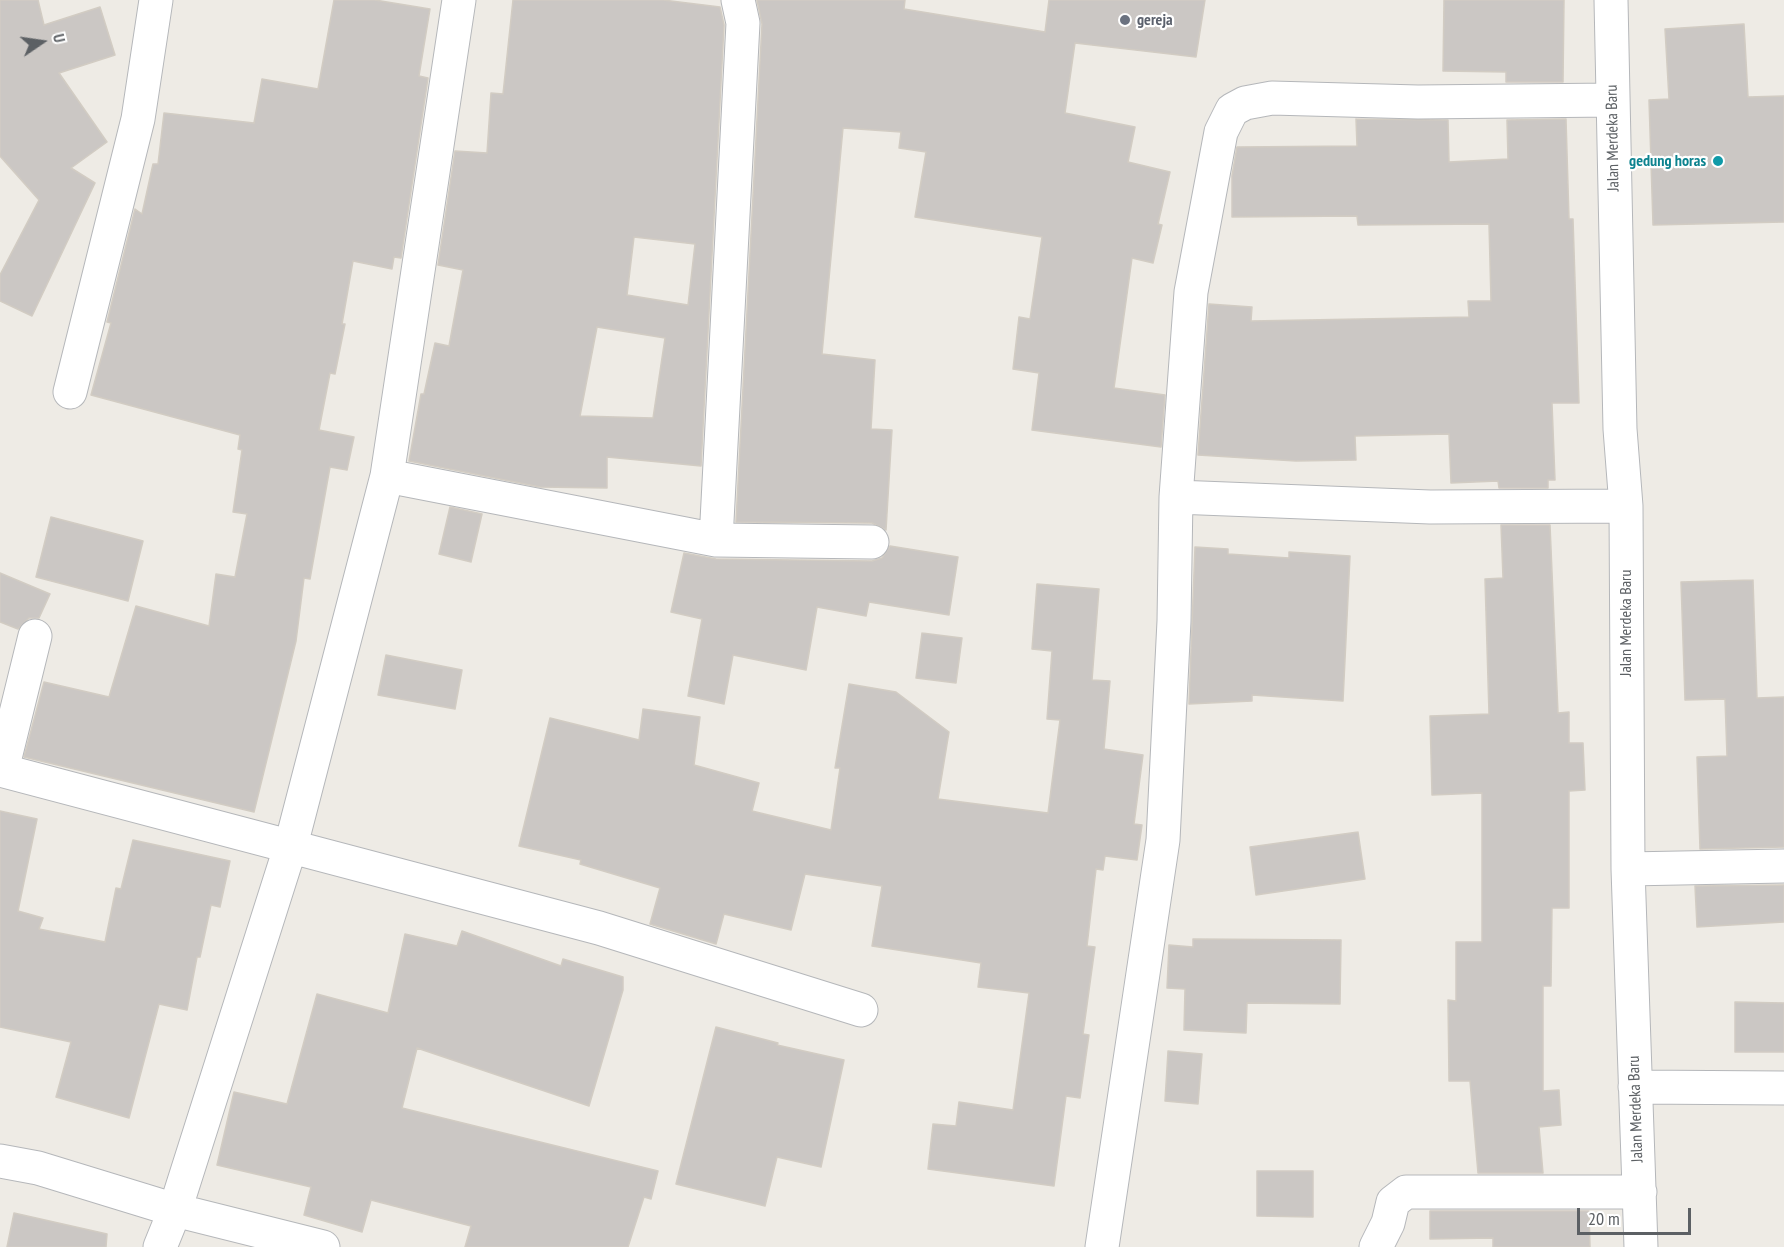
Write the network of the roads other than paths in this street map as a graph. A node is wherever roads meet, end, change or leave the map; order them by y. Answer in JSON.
{"nodes":[{"id":1,"x":156,"y":0,"type":"edge"},
{"id":2,"x":459,"y":0,"type":"edge"},
{"id":3,"x":738,"y":0,"type":"edge"},
{"id":4,"x":1611,"y":0,"type":"edge"},
{"id":5,"x":1612,"y":100,"type":"junction"},
{"id":6,"x":70,"y":392,"type":"dead end"},
{"id":7,"x":387,"y":476,"type":"junction"},
{"id":8,"x":1176,"y":497,"type":"junction"},
{"id":9,"x":1626,"y":506,"type":"junction"},
{"id":10,"x":716,"y":540,"type":"junction"},
{"id":11,"x":872,"y":542,"type":"dead end"},
{"id":12,"x":35,"y":636,"type":"dead end"},
{"id":13,"x":1,"y":770,"type":"edge"},
{"id":14,"x":291,"y":845,"type":"junction"},
{"id":15,"x":1784,"y":866,"type":"edge"},
{"id":16,"x":1628,"y":869,"type":"junction"},
{"id":17,"x":861,"y":1010,"type":"dead end"},
{"id":18,"x":1635,"y":1087,"type":"junction"},
{"id":19,"x":1784,"y":1088,"type":"edge"},
{"id":20,"x":0,"y":1161,"type":"edge"},
{"id":21,"x":1640,"y":1192,"type":"junction"},
{"id":22,"x":175,"y":1210,"type":"junction"},
{"id":23,"x":160,"y":1247,"type":"edge"},
{"id":24,"x":323,"y":1247,"type":"edge"},
{"id":25,"x":1102,"y":1247,"type":"edge"},
{"id":26,"x":1376,"y":1247,"type":"edge"},
{"id":27,"x":1641,"y":1247,"type":"edge"}],
"edges":[{"from":1,"to":6,"type":"street"},
{"from":2,"to":7,"type":"street"},
{"from":3,"to":10,"type":"street"},
{"from":4,"to":5,"type":"street","name":"Jalan Merdeka Baru"},
{"from":5,"to":8,"type":"street"},
{"from":5,"to":9,"type":"street","name":"Jalan Merdeka Baru"},
{"from":7,"to":10,"type":"street"},
{"from":7,"to":14,"type":"street"},
{"from":8,"to":9,"type":"street"},
{"from":8,"to":25,"type":"street"},
{"from":9,"to":16,"type":"street","name":"Jalan Merdeka Baru"},
{"from":10,"to":11,"type":"street"},
{"from":12,"to":13,"type":"street"},
{"from":13,"to":14,"type":"street"},
{"from":14,"to":17,"type":"street"},
{"from":14,"to":22,"type":"street"},
{"from":15,"to":16,"type":"street"},
{"from":16,"to":18,"type":"street","name":"Jalan Merdeka Baru"},
{"from":18,"to":19,"type":"street"},
{"from":18,"to":21,"type":"street","name":"Jalan Merdeka Baru"},
{"from":20,"to":22,"type":"street"},
{"from":21,"to":26,"type":"street"},
{"from":21,"to":27,"type":"street","name":"Jalan Merdeka Baru"},
{"from":22,"to":23,"type":"street"},
{"from":22,"to":24,"type":"street"}]}
